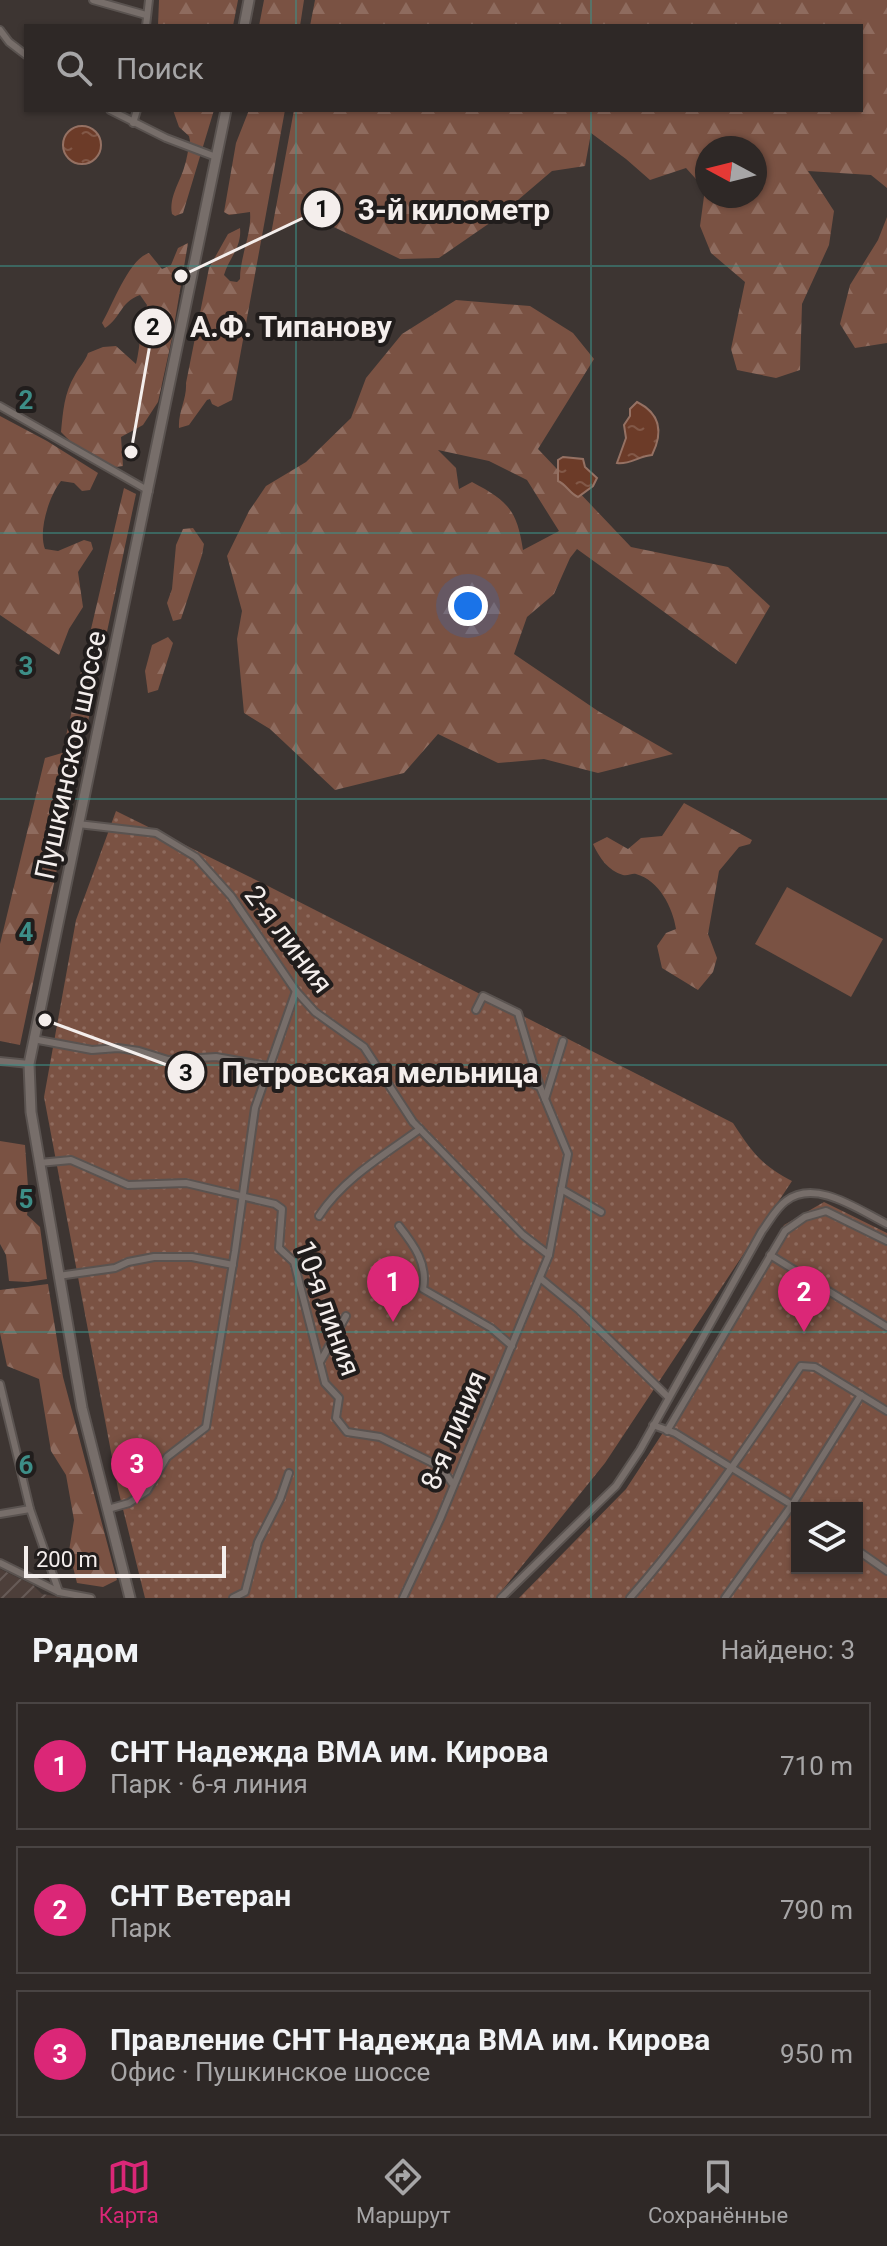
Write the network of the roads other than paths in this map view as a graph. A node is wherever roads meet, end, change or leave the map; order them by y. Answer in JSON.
{"nodes":[{"id":1,"x":93,"y":0,"type":"edge"},
{"id":2,"x":149,"y":0,"type":"edge"},
{"id":3,"x":249,"y":0,"type":"edge"},
{"id":4,"x":146,"y":15,"type":"junction"},
{"id":5,"x":146,"y":24,"type":"edge"},
{"id":6,"x":244,"y":24,"type":"edge"},
{"id":7,"x":0,"y":30,"type":"edge"},
{"id":8,"x":24,"y":53,"type":"edge"},
{"id":9,"x":114,"y":112,"type":"edge"},
{"id":10,"x":136,"y":112,"type":"edge"},
{"id":11,"x":226,"y":112,"type":"edge"},
{"id":12,"x":133,"y":123,"type":"junction"},
{"id":13,"x":216,"y":157,"type":"junction"},
{"id":14,"x":0,"y":406,"type":"edge"},
{"id":15,"x":149,"y":491,"type":"junction"},
{"id":16,"x":78,"y":824,"type":"junction"},
{"id":17,"x":296,"y":991,"type":"junction"},
{"id":18,"x":476,"y":1010,"type":"dead end"},
{"id":19,"x":33,"y":1039,"type":"junction"},
{"id":20,"x":563,"y":1041,"type":"dead end"},
{"id":21,"x":0,"y":1061,"type":"edge"},
{"id":22,"x":29,"y":1064,"type":"junction"},
{"id":23,"x":268,"y":1066,"type":"junction"},
{"id":24,"x":507,"y":1073,"type":"dead end"},
{"id":25,"x":540,"y":1087,"type":"junction"},
{"id":26,"x":545,"y":1099,"type":"junction"},
{"id":27,"x":420,"y":1129,"type":"junction"},
{"id":28,"x":39,"y":1163,"type":"junction"},
{"id":29,"x":561,"y":1189,"type":"junction"},
{"id":30,"x":243,"y":1195,"type":"junction"},
{"id":31,"x":601,"y":1212,"type":"dead end"},
{"id":32,"x":319,"y":1216,"type":"dead end"},
{"id":33,"x":887,"y":1224,"type":"edge"},
{"id":34,"x":399,"y":1226,"type":"dead end"},
{"id":35,"x":887,"y":1241,"type":"edge"},
{"id":36,"x":549,"y":1255,"type":"junction"},
{"id":37,"x":770,"y":1255,"type":"junction"},
{"id":38,"x":233,"y":1265,"type":"junction"},
{"id":39,"x":58,"y":1276,"type":"junction"},
{"id":40,"x":540,"y":1278,"type":"junction"},
{"id":41,"x":346,"y":1316,"type":"dead end"},
{"id":42,"x":887,"y":1327,"type":"edge"},
{"id":43,"x":512,"y":1346,"type":"junction"},
{"id":44,"x":320,"y":1362,"type":"junction"},
{"id":45,"x":0,"y":1384,"type":"edge"},
{"id":46,"x":861,"y":1395,"type":"junction"},
{"id":47,"x":668,"y":1397,"type":"junction"},
{"id":48,"x":887,"y":1411,"type":"edge"},
{"id":49,"x":653,"y":1425,"type":"junction"},
{"id":50,"x":667,"y":1431,"type":"junction"},
{"id":51,"x":733,"y":1469,"type":"junction"},
{"id":52,"x":289,"y":1473,"type":"dead end"},
{"id":53,"x":453,"y":1484,"type":"junction"},
{"id":54,"x":797,"y":1502,"type":"edge"},
{"id":55,"x":791,"y":1504,"type":"edge"},
{"id":56,"x":30,"y":1509,"type":"junction"},
{"id":57,"x":108,"y":1509,"type":"junction"},
{"id":58,"x":791,"y":1511,"type":"edge"},
{"id":59,"x":0,"y":1514,"type":"edge"},
{"id":60,"x":863,"y":1554,"type":"edge"},
{"id":61,"x":0,"y":1563,"type":"edge"},
{"id":62,"x":887,"y":1571,"type":"edge"},
{"id":63,"x":59,"y":1592,"type":"junction"},
{"id":64,"x":91,"y":1598,"type":"edge"},
{"id":65,"x":128,"y":1598,"type":"edge"},
{"id":66,"x":233,"y":1598,"type":"edge"},
{"id":67,"x":403,"y":1598,"type":"edge"},
{"id":68,"x":501,"y":1598,"type":"edge"},
{"id":69,"x":630,"y":1598,"type":"edge"},
{"id":70,"x":725,"y":1598,"type":"edge"}],
"edges":[{"from":1,"to":4,"type":"street"},
{"from":2,"to":4,"type":"street"},
{"from":3,"to":6,"type":"main road"},
{"from":4,"to":5,"type":"street"},
{"from":7,"to":8,"type":"street"},
{"from":9,"to":12,"type":"street"},
{"from":10,"to":12,"type":"street"},
{"from":11,"to":13,"type":"main road","name":"Пушкинское шоссе"},
{"from":12,"to":13,"type":"street"},
{"from":13,"to":15,"type":"main road","name":"Пушкинское шоссе"},
{"from":14,"to":15,"type":"street"},
{"from":15,"to":16,"type":"main road","name":"Пушкинское шоссе"},
{"from":16,"to":17,"type":"street","name":"2-я линия"},
{"from":16,"to":19,"type":"main road","name":"Пушкинское шоссе"},
{"from":17,"to":23,"type":"street"},
{"from":17,"to":27,"type":"street","name":"2-я линия"},
{"from":18,"to":25,"type":"street"},
{"from":19,"to":22,"type":"main road","name":"Пушкинское шоссе"},
{"from":19,"to":23,"type":"street"},
{"from":20,"to":26,"type":"street"},
{"from":21,"to":22,"type":"street"},
{"from":22,"to":28,"type":"main road","name":"Пушкинское шоссе"},
{"from":23,"to":30,"type":"street"},
{"from":24,"to":25,"type":"street"},
{"from":25,"to":26,"type":"street"},
{"from":26,"to":29,"type":"street"},
{"from":27,"to":32,"type":"street"},
{"from":27,"to":36,"type":"street","name":"2-я линия"},
{"from":28,"to":30,"type":"street"},
{"from":28,"to":39,"type":"main road","name":"Пушкинское шоссе"},
{"from":29,"to":31,"type":"street"},
{"from":29,"to":36,"type":"street"},
{"from":30,"to":38,"type":"street"},
{"from":30,"to":44,"type":"street","name":"10-я линия"},
{"from":33,"to":47,"type":"street"},
{"from":34,"to":43,"type":"street"},
{"from":35,"to":37,"type":"street"},
{"from":36,"to":40,"type":"street"},
{"from":37,"to":42,"type":"street"},
{"from":37,"to":50,"type":"street"},
{"from":38,"to":39,"type":"street"},
{"from":38,"to":57,"type":"street"},
{"from":39,"to":57,"type":"main road","name":"Пушкинское шоссе"},
{"from":40,"to":43,"type":"street","name":"8-я линия"},
{"from":40,"to":47,"type":"street"},
{"from":41,"to":44,"type":"street"},
{"from":43,"to":53,"type":"street","name":"8-я линия"},
{"from":44,"to":53,"type":"street","name":"10-я линия"},
{"from":45,"to":56,"type":"street"},
{"from":46,"to":48,"type":"street"},
{"from":46,"to":51,"type":"street"},
{"from":46,"to":54,"type":"street"},
{"from":47,"to":49,"type":"street"},
{"from":49,"to":50,"type":"street"},
{"from":49,"to":68,"type":"street"},
{"from":50,"to":51,"type":"street"},
{"from":51,"to":55,"type":"street"},
{"from":51,"to":69,"type":"street"},
{"from":52,"to":66,"type":"street"},
{"from":53,"to":67,"type":"street","name":"8-я линия"},
{"from":56,"to":59,"type":"street"},
{"from":56,"to":63,"type":"street"},
{"from":57,"to":65,"type":"main road","name":"Пушкинское шоссе"},
{"from":58,"to":70,"type":"street"},
{"from":60,"to":62,"type":"street"},
{"from":61,"to":63,"type":"street"},
{"from":63,"to":64,"type":"street"}]}
